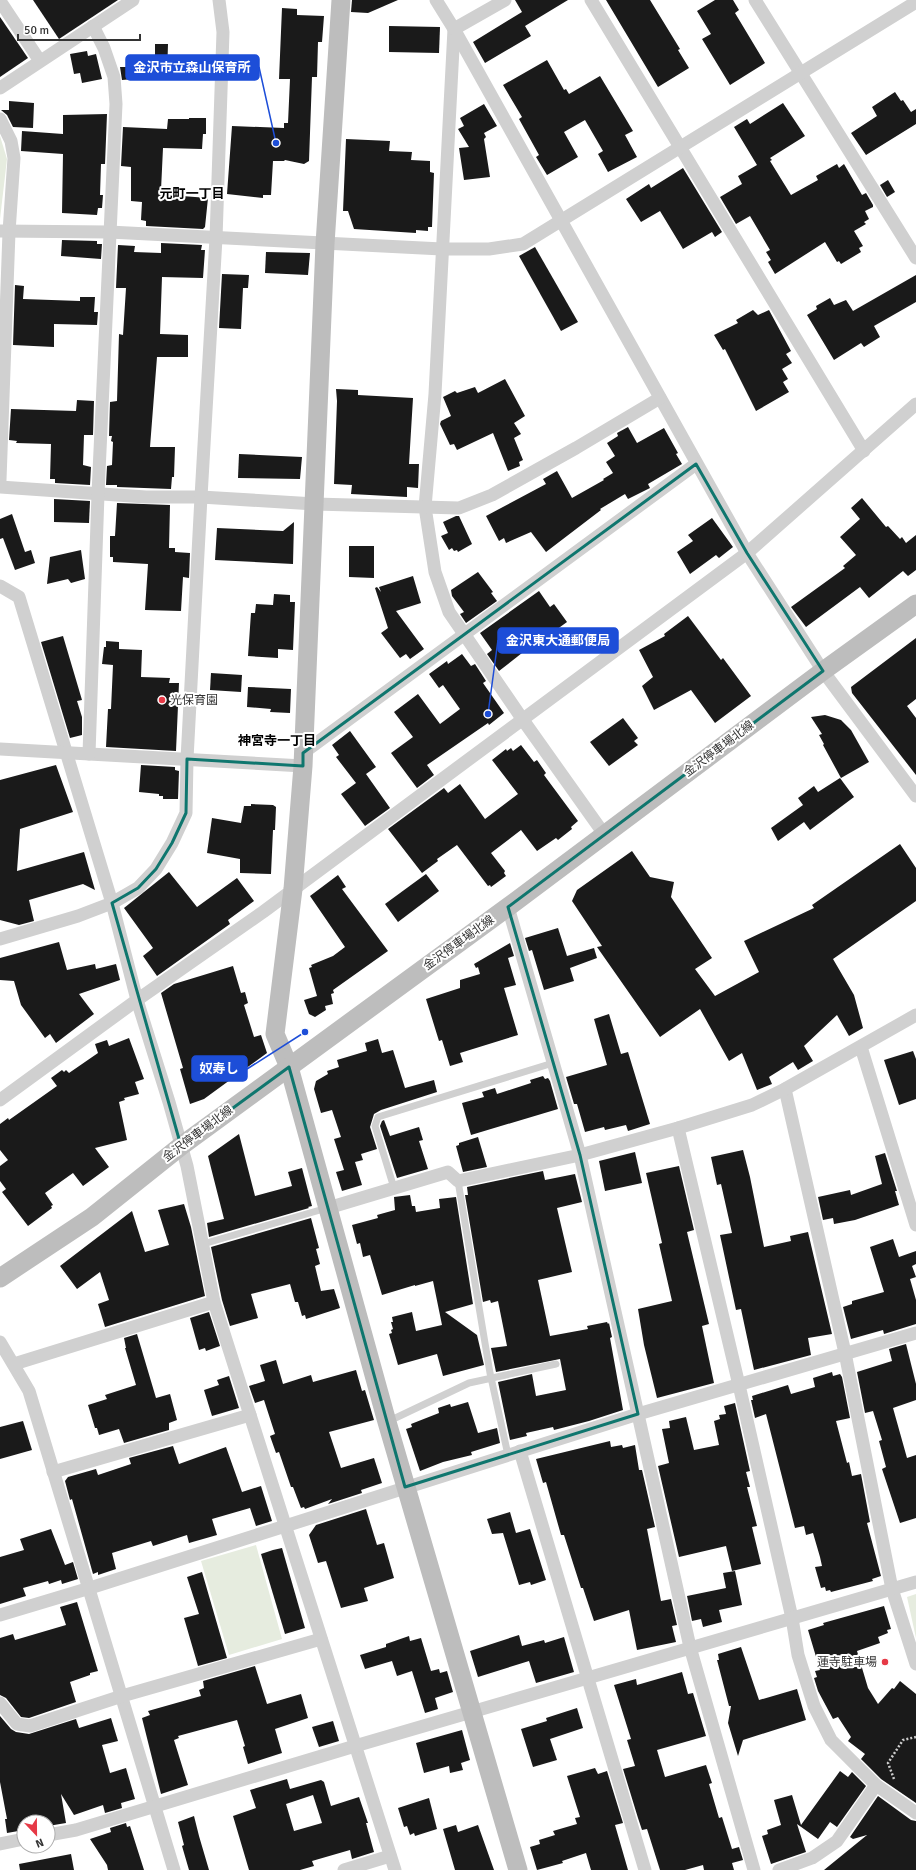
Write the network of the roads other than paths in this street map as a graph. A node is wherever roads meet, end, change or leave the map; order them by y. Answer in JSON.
{"nodes":[{"id":1,"x":133,"y":0,"type":"edge"},
{"id":2,"x":219,"y":0,"type":"edge"},
{"id":3,"x":341,"y":0,"type":"edge"},
{"id":4,"x":436,"y":0,"type":"edge"},
{"id":5,"x":506,"y":0,"type":"edge"},
{"id":6,"x":591,"y":0,"type":"edge"},
{"id":7,"x":755,"y":0,"type":"edge"},
{"id":8,"x":0,"y":2,"type":"edge"},
{"id":9,"x":916,"y":2,"type":"edge"},
{"id":10,"x":93,"y":26,"type":"junction"},
{"id":11,"x":454,"y":29,"type":"junction"},
{"id":12,"x":40,"y":61,"type":"junction"},
{"id":13,"x":800,"y":73,"type":"junction"},
{"id":14,"x":0,"y":88,"type":"edge"},
{"id":15,"x":0,"y":120,"type":"edge"},
{"id":16,"x":680,"y":148,"type":"junction"},
{"id":17,"x":560,"y":222,"type":"junction"},
{"id":18,"x":4,"y":231,"type":"edge"},
{"id":19,"x":109,"y":232,"type":"junction"},
{"id":20,"x":216,"y":238,"type":"junction"},
{"id":21,"x":325,"y":244,"type":"junction"},
{"id":22,"x":442,"y":249,"type":"junction"},
{"id":23,"x":916,"y":258,"type":"edge"},
{"id":24,"x":660,"y":398,"type":"junction"},
{"id":25,"x":916,"y":404,"type":"edge"},
{"id":26,"x":864,"y":451,"type":"junction"},
{"id":27,"x":696,"y":464,"type":"junction"},
{"id":28,"x":0,"y":480,"type":"edge"},
{"id":29,"x":0,"y":487,"type":"edge"},
{"id":30,"x":98,"y":494,"type":"junction"},
{"id":31,"x":201,"y":497,"type":"junction"},
{"id":32,"x":315,"y":504,"type":"junction"},
{"id":33,"x":425,"y":507,"type":"junction"},
{"id":34,"x":747,"y":553,"type":"junction"},
{"id":35,"x":0,"y":586,"type":"edge"},
{"id":36,"x":916,"y":604,"type":"edge"},
{"id":37,"x":464,"y":635,"type":"junction"},
{"id":38,"x":823,"y":671,"type":"junction"},
{"id":39,"x":523,"y":720,"type":"junction"},
{"id":40,"x":0,"y":750,"type":"edge"},
{"id":41,"x":65,"y":753,"type":"junction"},
{"id":42,"x":89,"y":754,"type":"junction"},
{"id":43,"x":187,"y":759,"type":"junction"},
{"id":44,"x":303,"y":760,"type":"junction"},
{"id":45,"x":916,"y":796,"type":"edge"},
{"id":46,"x":604,"y":834,"type":"junction"},
{"id":47,"x":293,"y":889,"type":"junction"},
{"id":48,"x":112,"y":903,"type":"junction"},
{"id":49,"x":508,"y":907,"type":"junction"},
{"id":50,"x":0,"y":938,"type":"edge"},
{"id":51,"x":137,"y":1000,"type":"junction"},
{"id":52,"x":916,"y":1015,"type":"edge"},
{"id":53,"x":861,"y":1047,"type":"junction"},
{"id":54,"x":553,"y":1063,"type":"junction"},
{"id":55,"x":289,"y":1067,"type":"junction"},
{"id":56,"x":785,"y":1089,"type":"junction"},
{"id":57,"x":0,"y":1100,"type":"edge"},
{"id":58,"x":678,"y":1128,"type":"junction"},
{"id":59,"x":181,"y":1146,"type":"junction"},
{"id":60,"x":580,"y":1155,"type":"junction"},
{"id":61,"x":458,"y":1181,"type":"junction"},
{"id":62,"x":394,"y":1188,"type":"junction"},
{"id":63,"x":328,"y":1208,"type":"junction"},
{"id":64,"x":914,"y":1209,"type":"edge"},
{"id":65,"x":916,"y":1225,"type":"edge"},
{"id":66,"x":202,"y":1244,"type":"junction"},
{"id":67,"x":0,"y":1278,"type":"edge"},
{"id":68,"x":214,"y":1302,"type":"junction"},
{"id":69,"x":916,"y":1333,"type":"edge"},
{"id":70,"x":0,"y":1342,"type":"edge"},
{"id":71,"x":845,"y":1353,"type":"junction"},
{"id":72,"x":14,"y":1364,"type":"junction"},
{"id":73,"x":556,"y":1364,"type":"dead end"},
{"id":74,"x":491,"y":1377,"type":"junction"},
{"id":75,"x":739,"y":1384,"type":"junction"},
{"id":76,"x":638,"y":1414,"type":"junction"},
{"id":77,"x":250,"y":1415,"type":"junction"},
{"id":78,"x":387,"y":1422,"type":"junction"},
{"id":79,"x":514,"y":1453,"type":"junction"},
{"id":80,"x":54,"y":1472,"type":"junction"},
{"id":81,"x":406,"y":1487,"type":"junction"},
{"id":82,"x":285,"y":1526,"type":"junction"},
{"id":83,"x":916,"y":1582,"type":"edge"},
{"id":84,"x":90,"y":1588,"type":"junction"},
{"id":85,"x":892,"y":1589,"type":"junction"},
{"id":86,"x":0,"y":1615,"type":"edge"},
{"id":87,"x":792,"y":1618,"type":"junction"},
{"id":88,"x":321,"y":1639,"type":"junction"},
{"id":89,"x":690,"y":1647,"type":"junction"},
{"id":90,"x":916,"y":1664,"type":"edge"},
{"id":91,"x":588,"y":1677,"type":"junction"},
{"id":92,"x":122,"y":1696,"type":"junction"},
{"id":93,"x":0,"y":1703,"type":"edge"},
{"id":94,"x":470,"y":1712,"type":"junction"},
{"id":95,"x":355,"y":1746,"type":"junction"},
{"id":96,"x":876,"y":1785,"type":"junction"},
{"id":97,"x":155,"y":1807,"type":"junction"},
{"id":98,"x":916,"y":1813,"type":"edge"},
{"id":99,"x":56,"y":1834,"type":"edge"},
{"id":100,"x":16,"y":1841,"type":"edge"},
{"id":101,"x":0,"y":1844,"type":"edge"},
{"id":102,"x":390,"y":1856,"type":"junction"},
{"id":103,"x":174,"y":1870,"type":"edge"},
{"id":104,"x":344,"y":1870,"type":"edge"},
{"id":105,"x":395,"y":1870,"type":"edge"},
{"id":106,"x":518,"y":1870,"type":"edge"},
{"id":107,"x":645,"y":1870,"type":"edge"},
{"id":108,"x":754,"y":1870,"type":"edge"},
{"id":109,"x":779,"y":1870,"type":"edge"}],
"edges":[{"from":1,"to":10,"type":"street"},
{"from":2,"to":20,"type":"street"},
{"from":3,"to":21,"type":"street"},
{"from":4,"to":11,"type":"street"},
{"from":5,"to":11,"type":"street"},
{"from":6,"to":16,"type":"street"},
{"from":7,"to":13,"type":"street"},
{"from":8,"to":12,"type":"street"},
{"from":9,"to":13,"type":"street"},
{"from":10,"to":12,"type":"street"},
{"from":10,"to":19,"type":"street"},
{"from":11,"to":17,"type":"street"},
{"from":11,"to":22,"type":"street"},
{"from":12,"to":14,"type":"street"},
{"from":13,"to":16,"type":"street"},
{"from":13,"to":23,"type":"street"},
{"from":15,"to":18,"type":"street"},
{"from":16,"to":17,"type":"street"},
{"from":16,"to":26,"type":"street"},
{"from":17,"to":22,"type":"street"},
{"from":17,"to":24,"type":"street"},
{"from":18,"to":19,"type":"street"},
{"from":18,"to":28,"type":"street"},
{"from":19,"to":20,"type":"street"},
{"from":19,"to":30,"type":"street"},
{"from":20,"to":21,"type":"street"},
{"from":20,"to":31,"type":"street"},
{"from":21,"to":22,"type":"street"},
{"from":21,"to":32,"type":"street"},
{"from":22,"to":33,"type":"street"},
{"from":24,"to":27,"type":"street"},
{"from":24,"to":33,"type":"street"},
{"from":25,"to":26,"type":"street"},
{"from":26,"to":34,"type":"street"},
{"from":27,"to":34,"type":"street"},
{"from":27,"to":37,"type":"street"},
{"from":29,"to":30,"type":"street"},
{"from":30,"to":31,"type":"street"},
{"from":30,"to":42,"type":"street"},
{"from":31,"to":32,"type":"street"},
{"from":31,"to":43,"type":"street"},
{"from":32,"to":33,"type":"street"},
{"from":32,"to":44,"type":"street"},
{"from":33,"to":37,"type":"street"},
{"from":34,"to":38,"type":"street"},
{"from":34,"to":39,"type":"street"},
{"from":35,"to":41,"type":"street"},
{"from":36,"to":38,"type":"street","name":"金沢停車場北線"},
{"from":37,"to":39,"type":"street"},
{"from":37,"to":44,"type":"street"},
{"from":38,"to":45,"type":"street"},
{"from":38,"to":46,"type":"street","name":"金沢停車場北線"},
{"from":39,"to":46,"type":"street"},
{"from":39,"to":47,"type":"street"},
{"from":40,"to":41,"type":"street"},
{"from":41,"to":42,"type":"street"},
{"from":41,"to":48,"type":"street"},
{"from":42,"to":43,"type":"street"},
{"from":43,"to":44,"type":"street"},
{"from":43,"to":48,"type":"street"},
{"from":44,"to":47,"type":"street"},
{"from":46,"to":49,"type":"street","name":"金沢停車場北線"},
{"from":47,"to":51,"type":"street"},
{"from":47,"to":55,"type":"street"},
{"from":48,"to":50,"type":"street"},
{"from":48,"to":51,"type":"street"},
{"from":49,"to":54,"type":"street"},
{"from":49,"to":55,"type":"street","name":"金沢停車場北線"},
{"from":51,"to":57,"type":"street"},
{"from":51,"to":59,"type":"street"},
{"from":52,"to":53,"type":"street"},
{"from":53,"to":56,"type":"street"},
{"from":53,"to":64,"type":"street"},
{"from":54,"to":60,"type":"street"},
{"from":54,"to":62,"type":"lane"},
{"from":55,"to":59,"type":"street","name":"金沢停車場北線"},
{"from":55,"to":63,"type":"street"},
{"from":56,"to":58,"type":"street"},
{"from":56,"to":71,"type":"street"},
{"from":58,"to":60,"type":"street"},
{"from":58,"to":75,"type":"street"},
{"from":59,"to":66,"type":"street"},
{"from":59,"to":67,"type":"street","name":"金沢停車場北線"},
{"from":60,"to":61,"type":"street"},
{"from":60,"to":76,"type":"street"},
{"from":61,"to":62,"type":"street"},
{"from":61,"to":74,"type":"lane"},
{"from":62,"to":63,"type":"street"},
{"from":63,"to":66,"type":"lane"},
{"from":63,"to":78,"type":"street"},
{"from":64,"to":65,"type":"street"},
{"from":66,"to":68,"type":"street"},
{"from":68,"to":72,"type":"street"},
{"from":68,"to":77,"type":"street"},
{"from":69,"to":71,"type":"street"},
{"from":70,"to":72,"type":"street"},
{"from":71,"to":75,"type":"street"},
{"from":71,"to":85,"type":"street"},
{"from":72,"to":80,"type":"street"},
{"from":73,"to":74,"type":"lane"},
{"from":74,"to":78,"type":"lane"},
{"from":74,"to":79,"type":"lane"},
{"from":75,"to":76,"type":"street"},
{"from":75,"to":87,"type":"street"},
{"from":76,"to":79,"type":"street"},
{"from":76,"to":89,"type":"street"},
{"from":77,"to":80,"type":"street"},
{"from":77,"to":82,"type":"street"},
{"from":78,"to":81,"type":"street"},
{"from":79,"to":81,"type":"street"},
{"from":79,"to":91,"type":"street"},
{"from":80,"to":84,"type":"street"},
{"from":81,"to":82,"type":"street"},
{"from":81,"to":94,"type":"street"},
{"from":82,"to":84,"type":"street"},
{"from":82,"to":88,"type":"street"},
{"from":83,"to":85,"type":"street"},
{"from":84,"to":86,"type":"street"},
{"from":84,"to":92,"type":"street"},
{"from":85,"to":87,"type":"street"},
{"from":85,"to":90,"type":"street"},
{"from":87,"to":89,"type":"street"},
{"from":87,"to":96,"type":"street"},
{"from":88,"to":92,"type":"street"},
{"from":88,"to":95,"type":"street"},
{"from":89,"to":91,"type":"street"},
{"from":89,"to":108,"type":"street"},
{"from":91,"to":94,"type":"street"},
{"from":91,"to":107,"type":"street"},
{"from":92,"to":93,"type":"street"},
{"from":92,"to":97,"type":"street"},
{"from":94,"to":95,"type":"street"},
{"from":94,"to":106,"type":"street"},
{"from":95,"to":97,"type":"street"},
{"from":95,"to":102,"type":"street"},
{"from":96,"to":98,"type":"street"},
{"from":96,"to":109,"type":"street"},
{"from":97,"to":99,"type":"street"},
{"from":97,"to":103,"type":"street"},
{"from":100,"to":101,"type":"street"},
{"from":102,"to":104,"type":"street"},
{"from":102,"to":105,"type":"street"}]}
